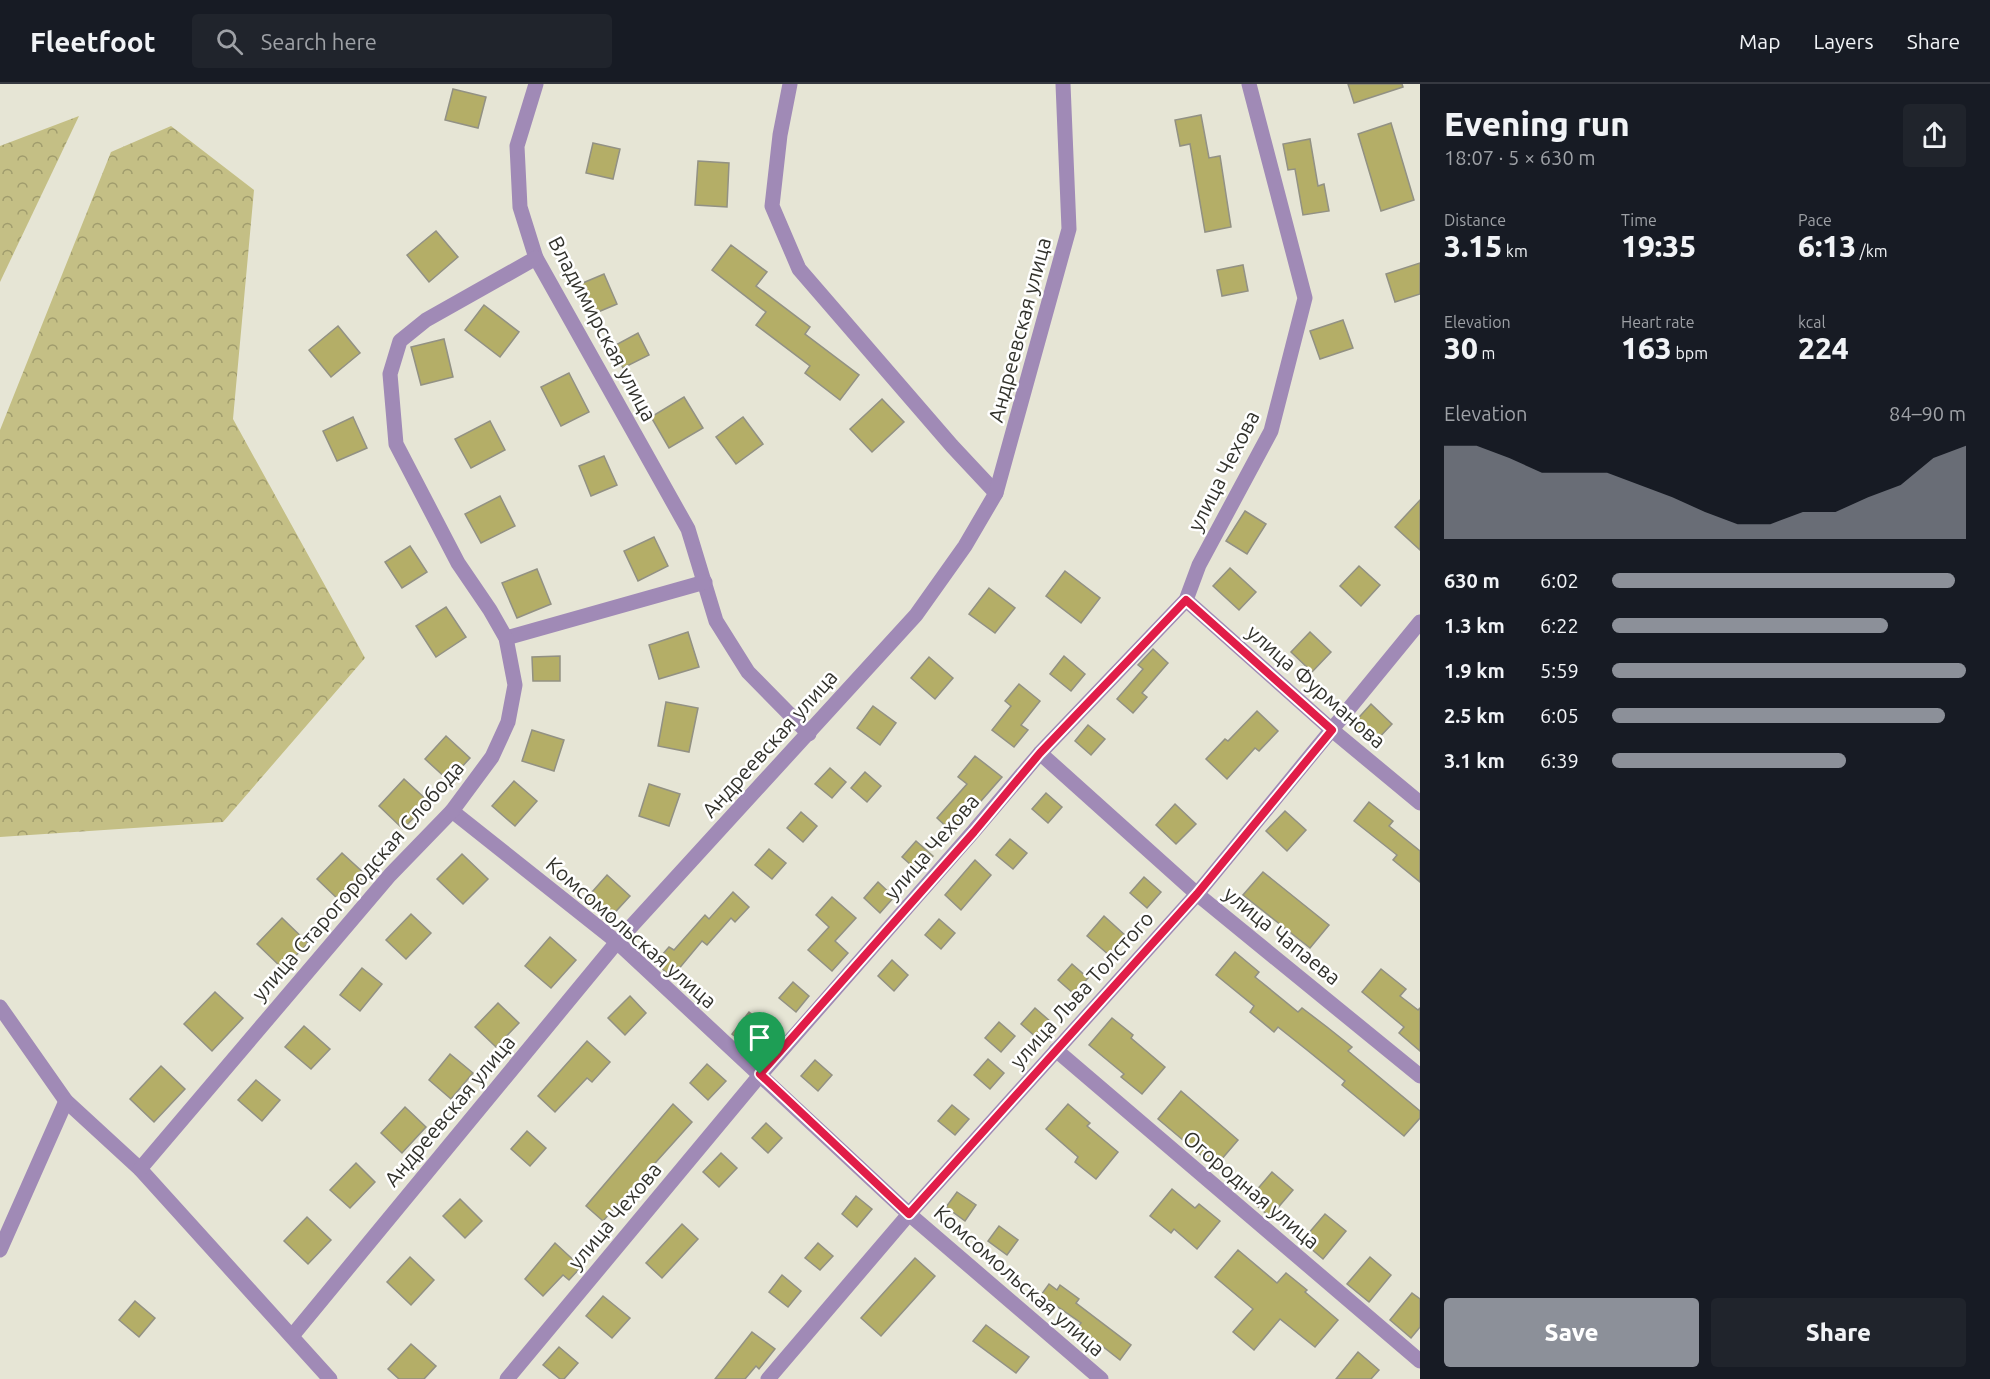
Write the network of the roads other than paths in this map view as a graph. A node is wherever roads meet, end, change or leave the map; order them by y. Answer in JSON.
{"nodes":[{"id":1,"x":536,"y":84,"type":"edge"},
{"id":2,"x":790,"y":84,"type":"edge"},
{"id":3,"x":1063,"y":84,"type":"edge"},
{"id":4,"x":1249,"y":84,"type":"edge"},
{"id":5,"x":536,"y":258,"type":"junction"},
{"id":6,"x":996,"y":493,"type":"junction"},
{"id":7,"x":705,"y":582,"type":"junction"},
{"id":8,"x":1186,"y":600,"type":"junction"},
{"id":9,"x":1420,"y":622,"type":"edge"},
{"id":10,"x":506,"y":638,"type":"junction"},
{"id":11,"x":1332,"y":730,"type":"junction"},
{"id":12,"x":809,"y":734,"type":"junction"},
{"id":13,"x":1040,"y":753,"type":"junction"},
{"id":14,"x":1420,"y":803,"type":"edge"},
{"id":15,"x":452,"y":811,"type":"junction"},
{"id":16,"x":1197,"y":894,"type":"junction"},
{"id":17,"x":617,"y":942,"type":"junction"},
{"id":18,"x":0,"y":1007,"type":"edge"},
{"id":19,"x":1056,"y":1050,"type":"junction"},
{"id":20,"x":760,"y":1074,"type":"junction"},
{"id":21,"x":1420,"y":1076,"type":"edge"},
{"id":22,"x":66,"y":1101,"type":"junction"},
{"id":23,"x":140,"y":1169,"type":"junction"},
{"id":24,"x":909,"y":1214,"type":"junction"},
{"id":25,"x":0,"y":1250,"type":"edge"},
{"id":26,"x":292,"y":1335,"type":"junction"},
{"id":27,"x":1420,"y":1361,"type":"edge"},
{"id":28,"x":330,"y":1379,"type":"edge"},
{"id":29,"x":507,"y":1379,"type":"edge"},
{"id":30,"x":769,"y":1379,"type":"edge"},
{"id":31,"x":1101,"y":1379,"type":"edge"}],
"edges":[{"from":1,"to":5,"type":"street","name":"Владимирская улица"},
{"from":2,"to":6,"type":"street"},
{"from":3,"to":6,"type":"street","name":"Андреевская улица"},
{"from":4,"to":8,"type":"street","name":"улица Чехова"},
{"from":5,"to":7,"type":"street","name":"Владимирская улица"},
{"from":5,"to":10,"type":"street","name":"улица Старогородская Слобода"},
{"from":6,"to":12,"type":"street","name":"Андреевская улица"},
{"from":7,"to":10,"type":"street"},
{"from":7,"to":12,"type":"street","name":"Владимирская улица"},
{"from":8,"to":11,"type":"street","name":"улица Фурманова"},
{"from":8,"to":13,"type":"street","name":"улица Чехова"},
{"from":9,"to":11,"type":"street","name":"улица Льва Толстого"},
{"from":10,"to":15,"type":"street","name":"улица Старогородская Слобода"},
{"from":11,"to":14,"type":"street","name":"улица Фурманова"},
{"from":11,"to":16,"type":"street","name":"улица Льва Толстого"},
{"from":12,"to":17,"type":"street","name":"Андреевская улица"},
{"from":13,"to":16,"type":"street","name":"улица Чапаева"},
{"from":13,"to":20,"type":"street","name":"улица Чехова"},
{"from":15,"to":17,"type":"street","name":"Комсомольская улица"},
{"from":15,"to":23,"type":"street","name":"улица Старогородская Слобода"},
{"from":16,"to":19,"type":"street","name":"улица Льва Толстого"},
{"from":16,"to":21,"type":"street","name":"улица Чапаева"},
{"from":17,"to":20,"type":"street","name":"Комсомольская улица"},
{"from":17,"to":26,"type":"street","name":"Андреевская улица"},
{"from":18,"to":22,"type":"street"},
{"from":19,"to":24,"type":"street","name":"улица Льва Толстого"},
{"from":19,"to":27,"type":"street","name":"Огородная улица"},
{"from":20,"to":24,"type":"street","name":"Комсомольская улица"},
{"from":20,"to":29,"type":"street","name":"улица Чехова"},
{"from":22,"to":23,"type":"street"},
{"from":22,"to":25,"type":"street"},
{"from":23,"to":26,"type":"street"},
{"from":24,"to":30,"type":"street","name":"улица Льва Толстого"},
{"from":24,"to":31,"type":"street","name":"Комсомольская улица"},
{"from":26,"to":28,"type":"street"}]}
